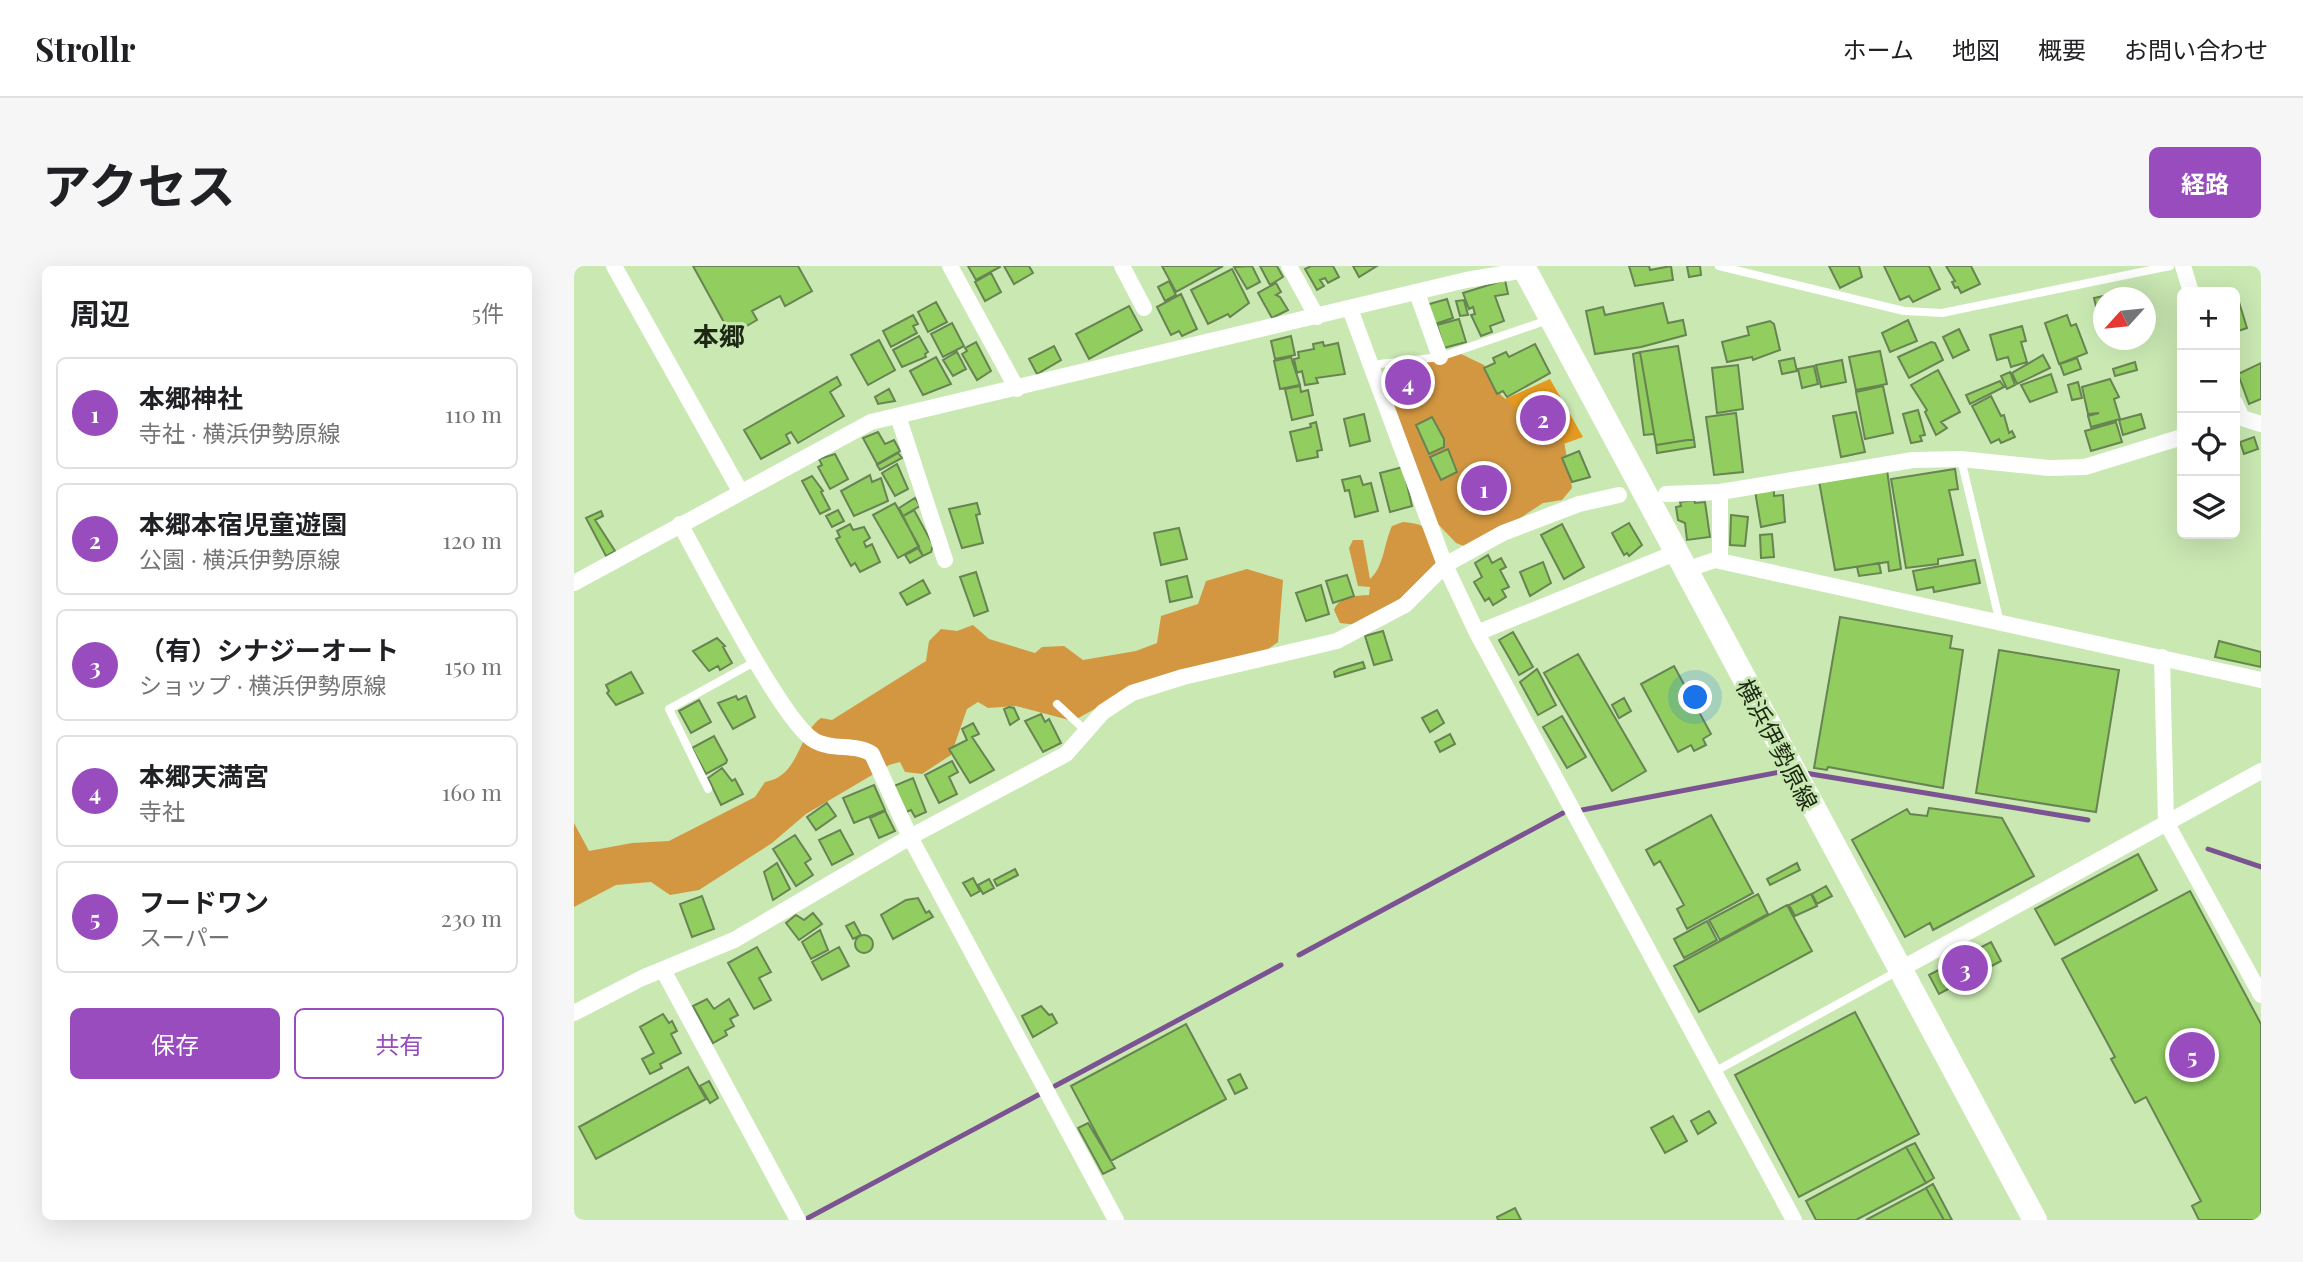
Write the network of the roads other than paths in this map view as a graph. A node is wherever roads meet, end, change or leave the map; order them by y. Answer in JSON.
{"nodes":[{"id":1,"x":614,"y":266,"type":"edge"},
{"id":2,"x":950,"y":266,"type":"edge"},
{"id":3,"x":1122,"y":266,"type":"edge"},
{"id":4,"x":1289,"y":266,"type":"edge"},
{"id":5,"x":1719,"y":266,"type":"edge"},
{"id":6,"x":2170,"y":266,"type":"edge"},
{"id":7,"x":2183,"y":266,"type":"edge"},
{"id":8,"x":1524,"y":268,"type":"edge"},
{"id":9,"x":1463,"y":273,"type":"edge"},
{"id":10,"x":2189,"y":287,"type":"edge"},
{"id":11,"x":1417,"y":293,"type":"junction"},
{"id":12,"x":1144,"y":308,"type":"dead end"},
{"id":13,"x":1350,"y":309,"type":"junction"},
{"id":14,"x":1317,"y":317,"type":"junction"},
{"id":15,"x":1551,"y":319,"type":"junction"},
{"id":16,"x":1440,"y":357,"type":"junction"},
{"id":17,"x":1371,"y":365,"type":"junction"},
{"id":18,"x":1017,"y":389,"type":"junction"},
{"id":19,"x":2240,"y":415,"type":"edge"},
{"id":20,"x":898,"y":416,"type":"junction"},
{"id":21,"x":2261,"y":424,"type":"edge"},
{"id":22,"x":2177,"y":439,"type":"edge"},
{"id":23,"x":1961,"y":460,"type":"junction"},
{"id":24,"x":740,"y":491,"type":"junction"},
{"id":25,"x":1720,"y":492,"type":"junction"},
{"id":26,"x":1666,"y":494,"type":"dead end"},
{"id":27,"x":1619,"y":495,"type":"dead end"},
{"id":28,"x":680,"y":524,"type":"junction"},
{"id":29,"x":945,"y":560,"type":"dead end"},
{"id":30,"x":1680,"y":561,"type":"junction"},
{"id":31,"x":1720,"y":561,"type":"junction"},
{"id":32,"x":1445,"y":565,"type":"junction"},
{"id":33,"x":574,"y":583,"type":"edge"},
{"id":34,"x":2001,"y":625,"type":"junction"},
{"id":35,"x":1476,"y":633,"type":"junction"},
{"id":36,"x":2162,"y":657,"type":"junction"},
{"id":37,"x":758,"y":660,"type":"junction"},
{"id":38,"x":2261,"y":680,"type":"edge"},
{"id":39,"x":1057,"y":704,"type":"dead end"},
{"id":40,"x":1087,"y":732,"type":"junction"},
{"id":41,"x":2261,"y":771,"type":"edge"},
{"id":42,"x":708,"y":789,"type":"dead end"},
{"id":43,"x":2166,"y":822,"type":"junction"},
{"id":44,"x":910,"y":837,"type":"junction"},
{"id":45,"x":663,"y":970,"type":"junction"},
{"id":46,"x":1899,"y":970,"type":"junction"},
{"id":47,"x":2261,"y":995,"type":"edge"},
{"id":48,"x":574,"y":1013,"type":"edge"},
{"id":49,"x":1714,"y":1072,"type":"junction"},
{"id":50,"x":798,"y":1220,"type":"edge"},
{"id":51,"x":1116,"y":1220,"type":"edge"},
{"id":52,"x":1794,"y":1220,"type":"edge"},
{"id":53,"x":2035,"y":1220,"type":"edge"}],
"edges":[{"from":1,"to":24,"type":"street"},
{"from":2,"to":18,"type":"street"},
{"from":3,"to":12,"type":"street"},
{"from":4,"to":14,"type":"street"},
{"from":5,"to":6,"type":"lane"},
{"from":7,"to":10,"type":"street"},
{"from":8,"to":9,"type":"street"},
{"from":8,"to":15,"type":"main road","name":"横浜伊勢原線"},
{"from":9,"to":11,"type":"street"},
{"from":11,"to":13,"type":"street"},
{"from":11,"to":16,"type":"street"},
{"from":13,"to":14,"type":"street"},
{"from":13,"to":17,"type":"street"},
{"from":14,"to":18,"type":"street"},
{"from":15,"to":16,"type":"lane"},
{"from":15,"to":30,"type":"main road","name":"横浜伊勢原線"},
{"from":16,"to":17,"type":"lane"},
{"from":17,"to":32,"type":"street"},
{"from":18,"to":20,"type":"street"},
{"from":19,"to":21,"type":"street"},
{"from":20,"to":24,"type":"street"},
{"from":20,"to":29,"type":"street"},
{"from":22,"to":23,"type":"street"},
{"from":23,"to":25,"type":"street"},
{"from":23,"to":34,"type":"lane"},
{"from":24,"to":28,"type":"street"},
{"from":25,"to":26,"type":"street"},
{"from":25,"to":31,"type":"street"},
{"from":27,"to":32,"type":"street"},
{"from":28,"to":33,"type":"street"},
{"from":28,"to":37,"type":"street"},
{"from":30,"to":31,"type":"street"},
{"from":30,"to":35,"type":"street"},
{"from":30,"to":46,"type":"main road","name":"横浜伊勢原線"},
{"from":31,"to":34,"type":"street"},
{"from":32,"to":35,"type":"street"},
{"from":32,"to":40,"type":"street"},
{"from":34,"to":36,"type":"street"},
{"from":35,"to":49,"type":"street"},
{"from":36,"to":38,"type":"street"},
{"from":36,"to":43,"type":"street"},
{"from":37,"to":42,"type":"lane"},
{"from":37,"to":44,"type":"street"},
{"from":39,"to":40,"type":"lane"},
{"from":40,"to":44,"type":"street"},
{"from":41,"to":43,"type":"street"},
{"from":43,"to":46,"type":"street"},
{"from":43,"to":47,"type":"street"},
{"from":44,"to":45,"type":"street"},
{"from":44,"to":51,"type":"street"},
{"from":45,"to":48,"type":"street"},
{"from":45,"to":50,"type":"street"},
{"from":46,"to":49,"type":"lane"},
{"from":46,"to":53,"type":"main road","name":"横浜伊勢原線"},
{"from":49,"to":52,"type":"street"}]}
